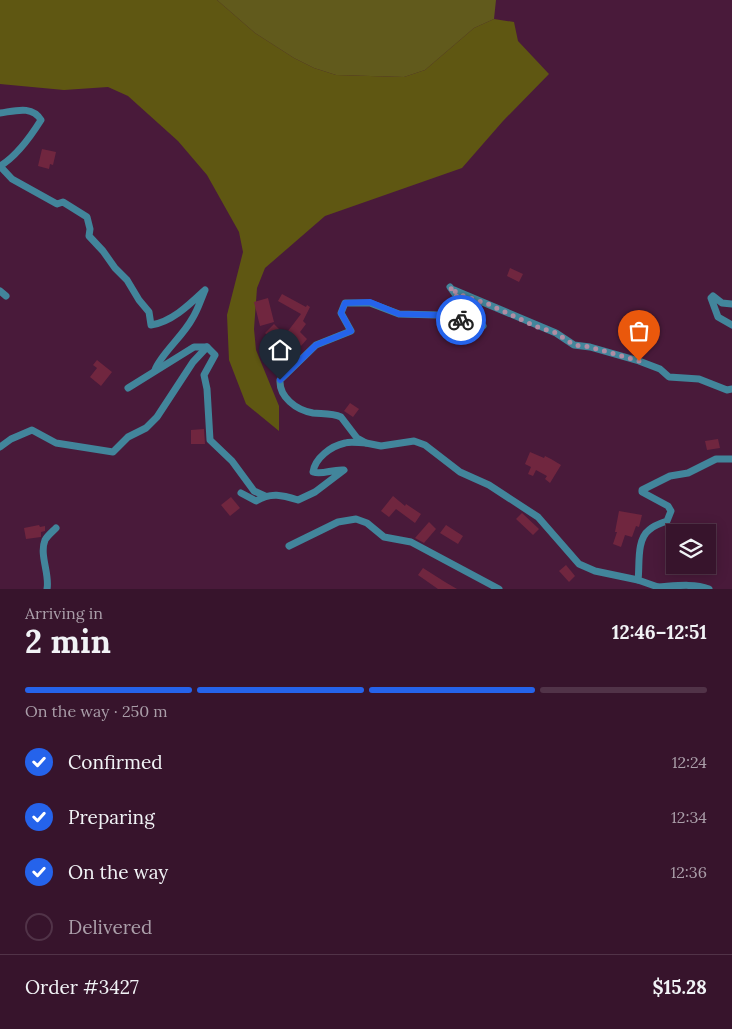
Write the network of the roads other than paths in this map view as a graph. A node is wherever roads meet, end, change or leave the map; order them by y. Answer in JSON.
{"nodes":[{"id":1,"x":0,"y":113,"type":"edge"},
{"id":2,"x":0,"y":166,"type":"edge"},
{"id":3,"x":732,"y":304,"type":"edge"},
{"id":4,"x":732,"y":325,"type":"edge"},
{"id":5,"x":207,"y":347,"type":"junction"},
{"id":6,"x":155,"y":370,"type":"junction"},
{"id":7,"x":128,"y":388,"type":"dead end"},
{"id":8,"x":732,"y":389,"type":"edge"},
{"id":9,"x":366,"y":443,"type":"junction"},
{"id":10,"x":0,"y":447,"type":"edge"},
{"id":11,"x":732,"y":459,"type":"edge"},
{"id":12,"x":241,"y":493,"type":"dead end"},
{"id":13,"x":264,"y":496,"type":"junction"},
{"id":14,"x":56,"y":528,"type":"dead end"},
{"id":15,"x":289,"y":546,"type":"dead end"},
{"id":16,"x":638,"y":580,"type":"junction"},
{"id":17,"x":658,"y":588,"type":"edge"},
{"id":18,"x":47,"y":589,"type":"edge"},
{"id":19,"x":499,"y":589,"type":"edge"},
{"id":20,"x":709,"y":589,"type":"edge"}],
"edges":[{"from":1,"to":2,"type":"street"},
{"from":2,"to":6,"type":"street"},
{"from":3,"to":4,"type":"street"},
{"from":5,"to":6,"type":"street"},
{"from":5,"to":10,"type":"street"},
{"from":5,"to":13,"type":"street"},
{"from":6,"to":7,"type":"street"},
{"from":8,"to":9,"type":"street"},
{"from":9,"to":13,"type":"street"},
{"from":9,"to":16,"type":"street"},
{"from":11,"to":16,"type":"street"},
{"from":12,"to":13,"type":"street"},
{"from":14,"to":18,"type":"street"},
{"from":15,"to":19,"type":"street"},
{"from":16,"to":17,"type":"street"},
{"from":17,"to":20,"type":"street"}]}
